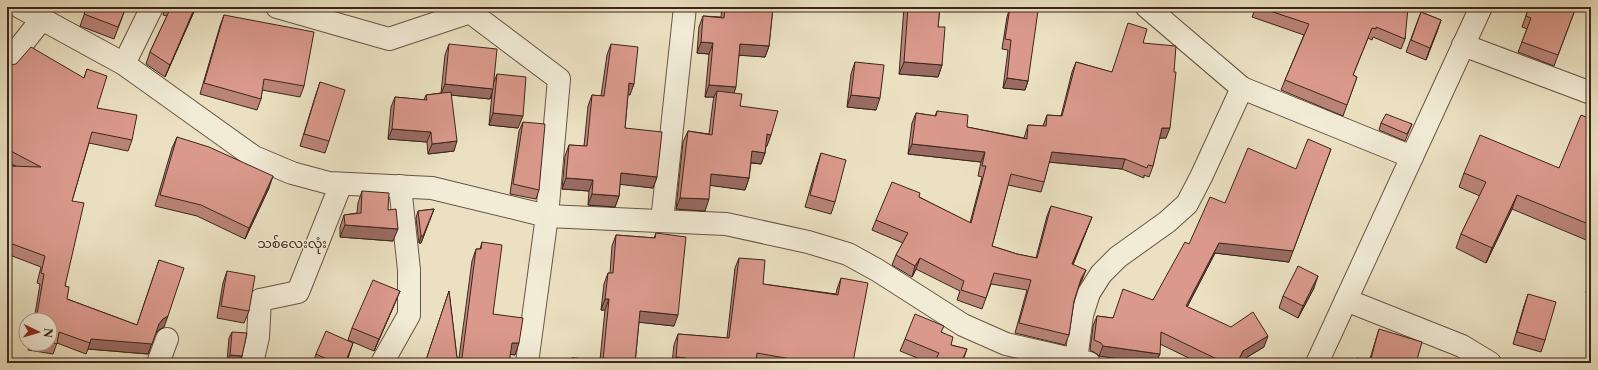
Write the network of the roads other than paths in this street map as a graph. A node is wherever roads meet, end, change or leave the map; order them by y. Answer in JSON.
{"nodes":[{"id":1,"x":20,"y":7,"type":"edge"},
{"id":2,"x":152,"y":7,"type":"edge"},
{"id":3,"x":277,"y":7,"type":"edge"},
{"id":4,"x":685,"y":7,"type":"edge"},
{"id":5,"x":1147,"y":7,"type":"edge"},
{"id":6,"x":1480,"y":7,"type":"edge"},
{"id":7,"x":42,"y":19,"type":"junction"},
{"id":8,"x":1463,"y":45,"type":"junction"},
{"id":9,"x":7,"y":63,"type":"edge"},
{"id":10,"x":124,"y":64,"type":"junction"},
{"id":11,"x":1242,"y":88,"type":"junction"},
{"id":12,"x":1591,"y":93,"type":"edge"},
{"id":13,"x":1412,"y":157,"type":"junction"},
{"id":14,"x":341,"y":184,"type":"junction"},
{"id":15,"x":400,"y":186,"type":"junction"},
{"id":16,"x":547,"y":216,"type":"junction"},
{"id":17,"x":662,"y":221,"type":"junction"},
{"id":18,"x":1346,"y":300,"type":"junction"},
{"id":19,"x":167,"y":339,"type":"dead end"},
{"id":20,"x":1083,"y":362,"type":"edge"},
{"id":21,"x":158,"y":363,"type":"edge"},
{"id":22,"x":252,"y":363,"type":"edge"},
{"id":23,"x":382,"y":363,"type":"edge"},
{"id":24,"x":527,"y":363,"type":"edge"},
{"id":25,"x":1317,"y":363,"type":"edge"},
{"id":26,"x":1490,"y":363,"type":"edge"}],
"edges":[{"from":1,"to":7,"type":"street"},
{"from":2,"to":10,"type":"street"},
{"from":3,"to":16,"type":"street"},
{"from":4,"to":17,"type":"street"},
{"from":5,"to":11,"type":"street"},
{"from":6,"to":8,"type":"street"},
{"from":7,"to":9,"type":"street"},
{"from":7,"to":10,"type":"street"},
{"from":8,"to":12,"type":"street"},
{"from":8,"to":13,"type":"street"},
{"from":10,"to":14,"type":"street"},
{"from":11,"to":13,"type":"street"},
{"from":11,"to":20,"type":"street"},
{"from":13,"to":18,"type":"street"},
{"from":14,"to":15,"type":"street"},
{"from":14,"to":22,"type":"street"},
{"from":15,"to":16,"type":"street"},
{"from":15,"to":23,"type":"street"},
{"from":16,"to":17,"type":"street"},
{"from":16,"to":24,"type":"street"},
{"from":17,"to":20,"type":"street"},
{"from":18,"to":25,"type":"street"},
{"from":18,"to":26,"type":"street"},
{"from":19,"to":21,"type":"street"}]}
